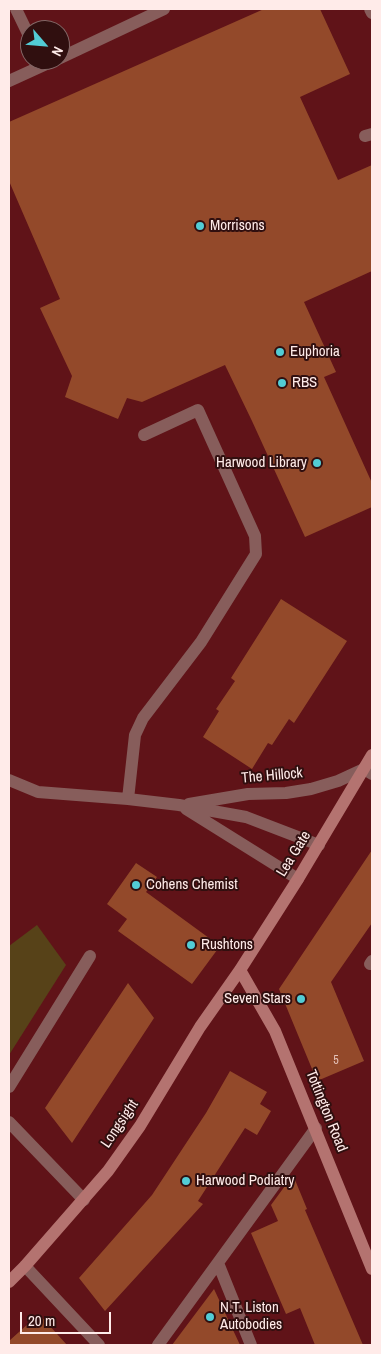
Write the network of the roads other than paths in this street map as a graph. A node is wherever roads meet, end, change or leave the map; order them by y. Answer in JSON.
{"nodes":[{"id":1,"x":164,"y":9,"type":"edge"},
{"id":2,"x":370,"y":9,"type":"edge"},
{"id":3,"x":372,"y":13,"type":"edge"},
{"id":4,"x":70,"y":53,"type":"edge"},
{"id":5,"x":29,"y":70,"type":"edge"},
{"id":6,"x":9,"y":81,"type":"edge"},
{"id":7,"x":144,"y":436,"type":"dead end"},
{"id":8,"x":372,"y":755,"type":"edge"},
{"id":9,"x":368,"y":771,"type":"edge"},
{"id":10,"x":9,"y":780,"type":"edge"},
{"id":11,"x":128,"y":799,"type":"junction"},
{"id":12,"x":179,"y":805,"type":"junction"},
{"id":13,"x":319,"y":845,"type":"junction"},
{"id":14,"x":298,"y":879,"type":"junction"},
{"id":15,"x":90,"y":956,"type":"dead end"},
{"id":16,"x":240,"y":970,"type":"junction"},
{"id":17,"x":9,"y":1087,"type":"edge"},
{"id":18,"x":9,"y":1122,"type":"edge"},
{"id":19,"x":316,"y":1128,"type":"junction"},
{"id":20,"x":84,"y":1200,"type":"junction"},
{"id":21,"x":218,"y":1263,"type":"junction"},
{"id":22,"x":25,"y":1266,"type":"junction"},
{"id":23,"x":372,"y":1268,"type":"edge"},
{"id":24,"x":9,"y":1282,"type":"edge"},
{"id":25,"x":99,"y":1345,"type":"edge"},
{"id":26,"x":158,"y":1345,"type":"edge"},
{"id":27,"x":251,"y":1345,"type":"edge"}],
"edges":[{"from":1,"to":4,"type":"street"},
{"from":2,"to":3,"type":"street"},
{"from":5,"to":6,"type":"street"},
{"from":7,"to":11,"type":"street"},
{"from":8,"to":9,"type":"main road","name":"Lea Gate"},
{"from":9,"to":12,"type":"street","name":"The Hillock"},
{"from":9,"to":13,"type":"main road","name":"Lea Gate"},
{"from":10,"to":11,"type":"street","name":"The Hillock"},
{"from":11,"to":12,"type":"street","name":"The Hillock"},
{"from":12,"to":13,"type":"street","name":"The Hillock"},
{"from":12,"to":14,"type":"street","name":"The Hillock"},
{"from":13,"to":14,"type":"main road","name":"Lea Gate"},
{"from":14,"to":16,"type":"main road","name":"Lea Gate"},
{"from":15,"to":17,"type":"street"},
{"from":16,"to":19,"type":"main road","name":"Tottington Road"},
{"from":16,"to":20,"type":"main road","name":"Longsight"},
{"from":18,"to":20,"type":"street"},
{"from":19,"to":21,"type":"street"},
{"from":19,"to":23,"type":"main road","name":"Tottington Road"},
{"from":20,"to":22,"type":"main road","name":"Longsight"},
{"from":21,"to":26,"type":"street"},
{"from":21,"to":27,"type":"street"},
{"from":22,"to":24,"type":"main road","name":"Longsight"},
{"from":22,"to":25,"type":"street"}]}
